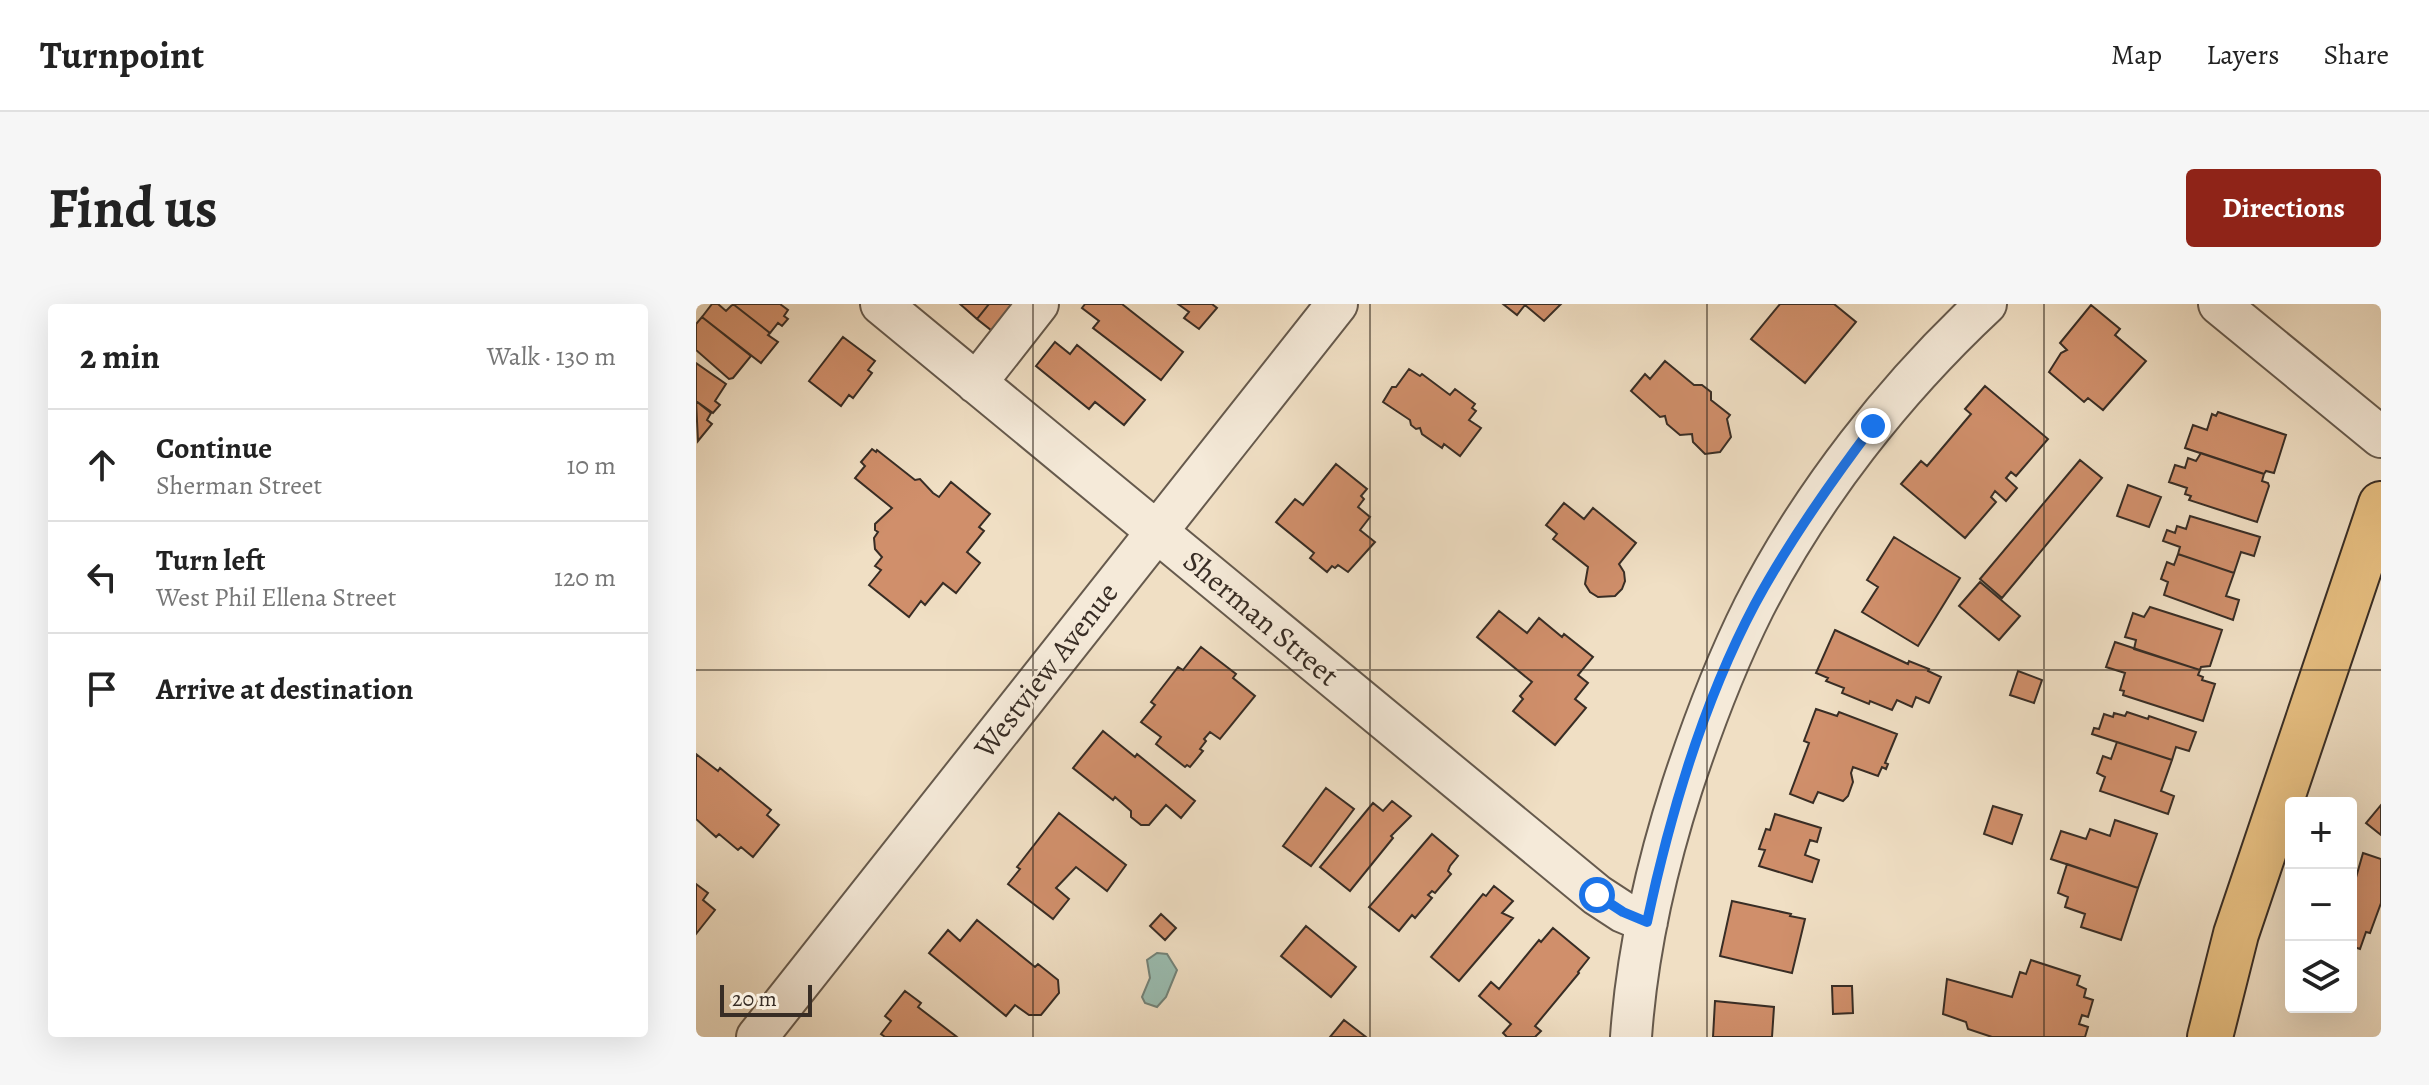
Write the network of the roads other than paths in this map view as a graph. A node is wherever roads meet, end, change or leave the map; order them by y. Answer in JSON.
{"nodes":[{"id":1,"x":881,"y":304,"type":"edge"},
{"id":2,"x":1038,"y":304,"type":"edge"},
{"id":3,"x":1337,"y":304,"type":"edge"},
{"id":4,"x":1986,"y":304,"type":"edge"},
{"id":5,"x":2219,"y":304,"type":"edge"},
{"id":6,"x":976,"y":383,"type":"junction"},
{"id":7,"x":2381,"y":437,"type":"edge"},
{"id":8,"x":2381,"y":504,"type":"edge"},
{"id":9,"x":1156,"y":532,"type":"junction"},
{"id":10,"x":1647,"y":922,"type":"junction"},
{"id":11,"x":757,"y":1037,"type":"edge"},
{"id":12,"x":1631,"y":1037,"type":"edge"},
{"id":13,"x":2210,"y":1037,"type":"edge"}],
"edges":[{"from":1,"to":6,"type":"street","name":"Sherman Street"},
{"from":2,"to":6,"type":"street"},
{"from":3,"to":9,"type":"street","name":"Westview Avenue"},
{"from":4,"to":10,"type":"street"},
{"from":5,"to":7,"type":"street"},
{"from":6,"to":9,"type":"street","name":"Sherman Street"},
{"from":8,"to":13,"type":"main road"},
{"from":9,"to":10,"type":"street","name":"Sherman Street"},
{"from":9,"to":11,"type":"street","name":"Westview Avenue"},
{"from":10,"to":12,"type":"street"}]}
